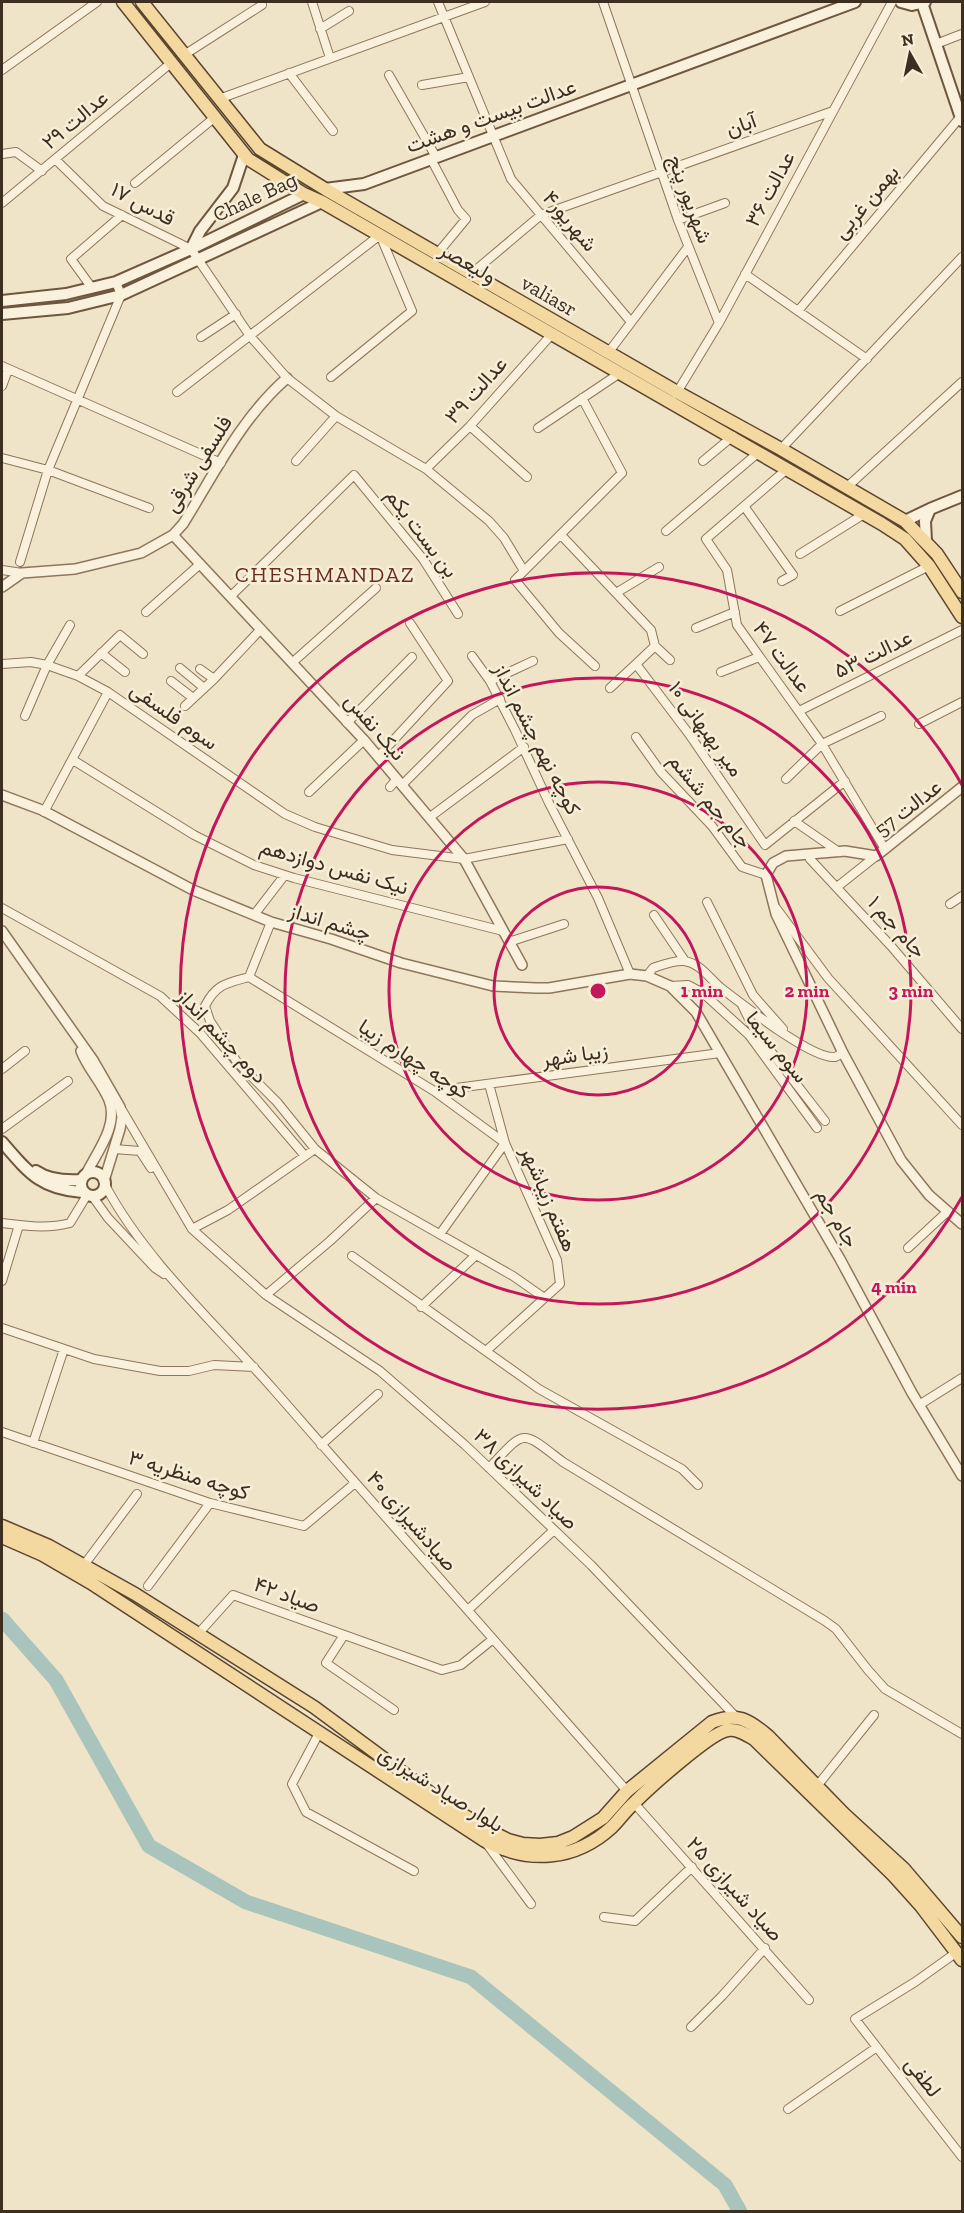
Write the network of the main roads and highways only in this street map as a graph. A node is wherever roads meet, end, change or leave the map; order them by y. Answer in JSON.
{"nodes":[{"id":1,"x":123,"y":2,"type":"edge"},
{"id":2,"x":142,"y":2,"type":"edge"},
{"id":3,"x":855,"y":2,"type":"edge"},
{"id":4,"x":901,"y":2,"type":"edge"},
{"id":5,"x":923,"y":2,"type":"edge"},
{"id":6,"x":962,"y":117,"type":"edge"},
{"id":7,"x":244,"y":155,"type":"junction"},
{"id":8,"x":364,"y":184,"type":"junction"},
{"id":9,"x":304,"y":194,"type":"junction"},
{"id":10,"x":323,"y":195,"type":"junction"},
{"id":11,"x":355,"y":207,"type":"junction"},
{"id":12,"x":191,"y":249,"type":"junction"},
{"id":13,"x":2,"y":301,"type":"edge"},
{"id":14,"x":2,"y":314,"type":"edge"},
{"id":15,"x":674,"y":397,"type":"junction"},
{"id":16,"x":963,"y":496,"type":"edge"},
{"id":17,"x":930,"y":509,"type":"junction"},
{"id":18,"x":905,"y":521,"type":"junction"},
{"id":19,"x":926,"y":542,"type":"junction"},
{"id":20,"x":963,"y":591,"type":"edge"},
{"id":21,"x":963,"y":617,"type":"edge"},
{"id":22,"x":2,"y":1142,"type":"edge"},
{"id":23,"x":86,"y":1188,"type":"junction"},
{"id":24,"x":2,"y":1526,"type":"edge"},
{"id":25,"x":2,"y":1537,"type":"edge"},
{"id":26,"x":842,"y":1819,"type":"junction"},
{"id":27,"x":963,"y":1938,"type":"edge"},
{"id":28,"x":960,"y":1956,"type":"edge"}],
"edges":[{"from":1,"to":7,"type":"main road"},
{"from":2,"to":10,"type":"main road","name":"valiasr"},
{"from":3,"to":8,"type":"main road","name":"عدالت بیست و هشت"},
{"from":4,"to":5,"type":"main road"},
{"from":5,"to":6,"type":"main road"},
{"from":7,"to":9,"type":"main road"},
{"from":7,"to":12,"type":"main road"},
{"from":8,"to":10,"type":"main road","name":"عدالت بیست و هشت"},
{"from":8,"to":11,"type":"main road"},
{"from":9,"to":10,"type":"main road","name":"Chale Bag"},
{"from":9,"to":12,"type":"main road","name":"Chale Bag"},
{"from":10,"to":11,"type":"main road","name":"valiasr"},
{"from":10,"to":14,"type":"main road","name":"Chale Bag"},
{"from":10,"to":15,"type":"main road","name":"ولیعصر"},
{"from":11,"to":15,"type":"main road","name":"valiasr"},
{"from":12,"to":13,"type":"main road","name":"Chale Bag"},
{"from":15,"to":18,"type":"main road","name":"valiasr"},
{"from":15,"to":21,"type":"main road","name":"ولیعصر"},
{"from":16,"to":17,"type":"main road"},
{"from":17,"to":18,"type":"main road"},
{"from":17,"to":19,"type":"main road"},
{"from":18,"to":19,"type":"main road","name":"valiasr"},
{"from":19,"to":20,"type":"main road","name":"valiasr"},
{"from":22,"to":23,"type":"main road"},
{"from":23,"to":23,"type":"main road"},
{"from":24,"to":26,"type":"main road","name":"بلوار صیاد شیرازی"},
{"from":25,"to":26,"type":"main road","name":"بلوار صیاد شیرازی"},
{"from":26,"to":27,"type":"main road","name":"بلوار صیاد شیرازی"},
{"from":26,"to":28,"type":"main road","name":"بلوار صیاد شیرازی"}]}
